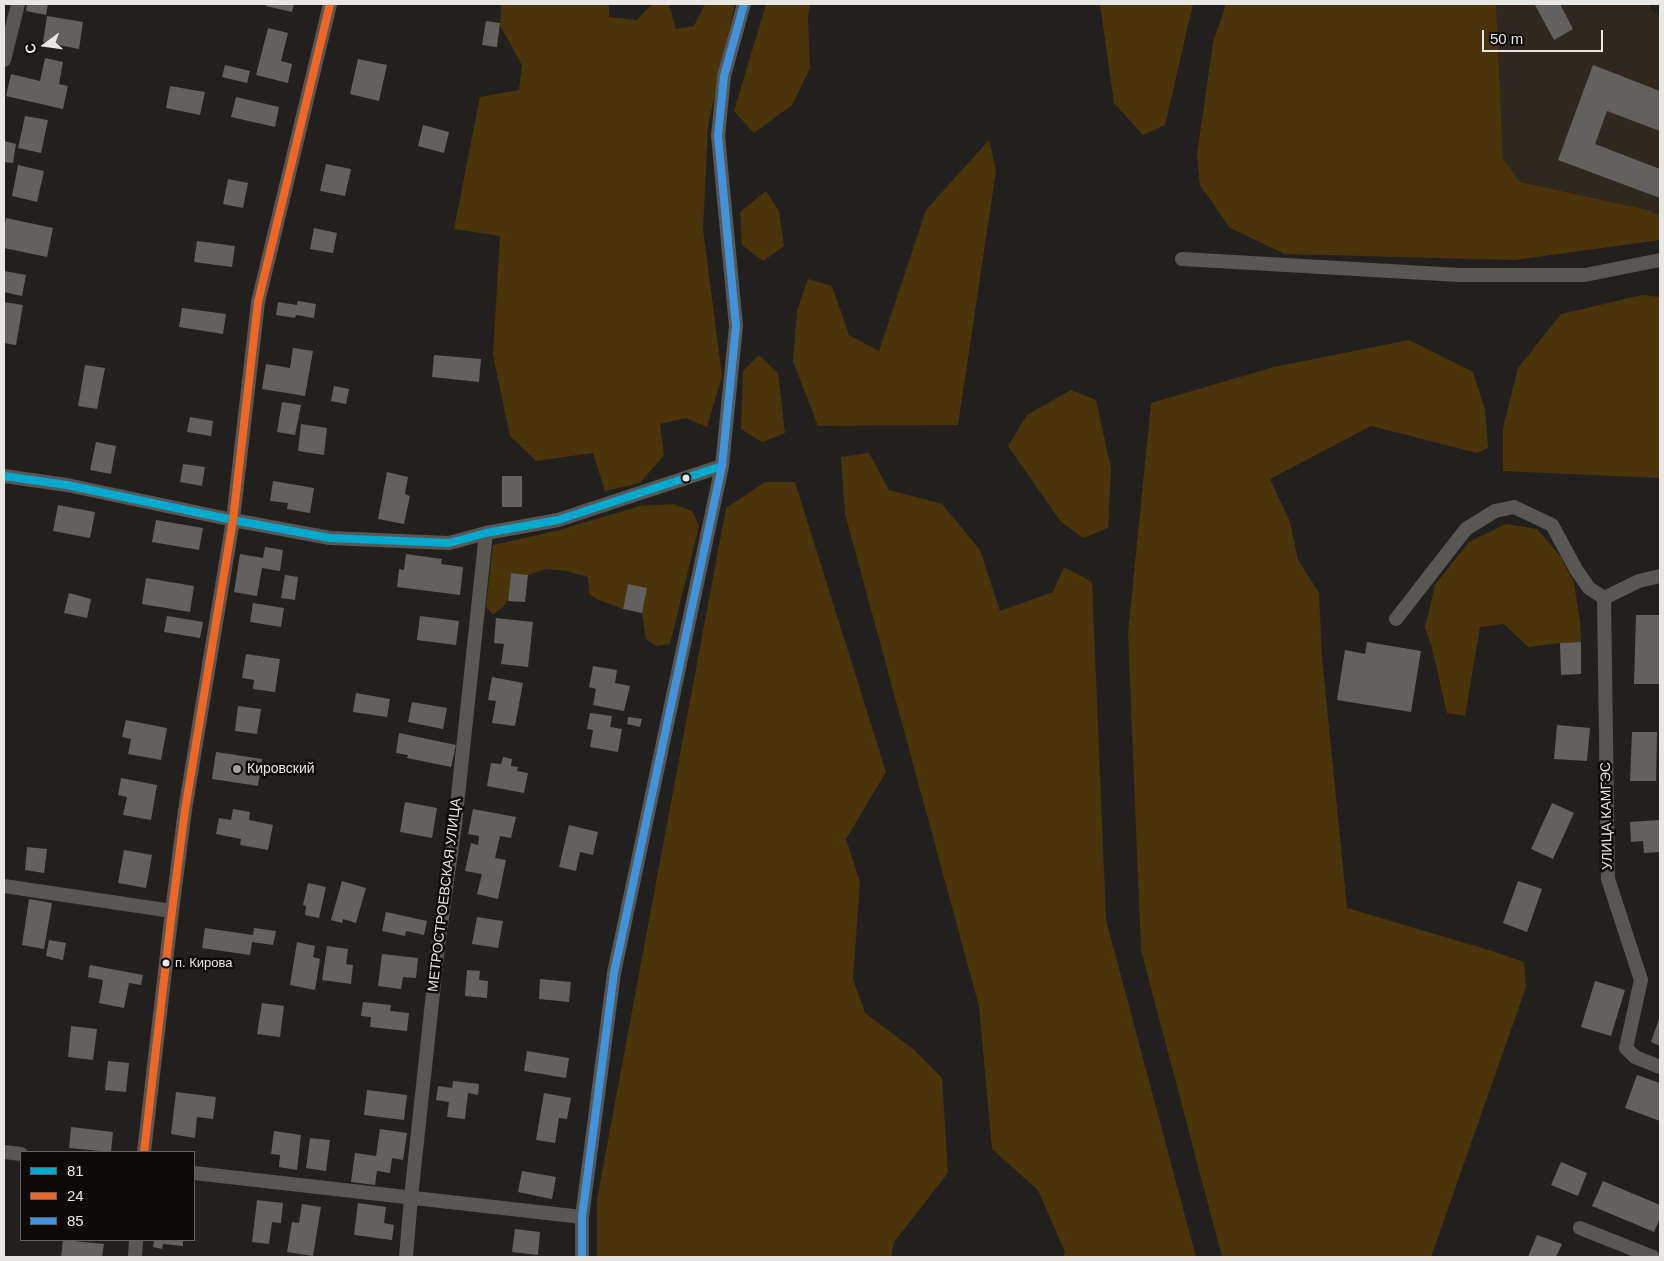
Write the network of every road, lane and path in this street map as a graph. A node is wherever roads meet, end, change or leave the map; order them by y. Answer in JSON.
{"nodes":[{"id":1,"x":18,"y":4,"type":"edge"},
{"id":2,"x":330,"y":4,"type":"edge"},
{"id":3,"x":744,"y":4,"type":"edge"},
{"id":4,"x":4,"y":60,"type":"edge"},
{"id":5,"x":1182,"y":259,"type":"dead end"},
{"id":6,"x":1660,"y":260,"type":"edge"},
{"id":7,"x":722,"y":466,"type":"junction"},
{"id":8,"x":4,"y":476,"type":"edge"},
{"id":9,"x":233,"y":520,"type":"junction"},
{"id":10,"x":486,"y":533,"type":"junction"},
{"id":11,"x":1660,"y":576,"type":"edge"},
{"id":12,"x":1604,"y":598,"type":"junction"},
{"id":13,"x":1396,"y":619,"type":"dead end"},
{"id":14,"x":4,"y":886,"type":"edge"},
{"id":15,"x":172,"y":911,"type":"junction"},
{"id":16,"x":1660,"y":1067,"type":"edge"},
{"id":17,"x":144,"y":1151,"type":"edge"},
{"id":18,"x":4,"y":1152,"type":"edge"},
{"id":19,"x":20,"y":1154,"type":"edge"},
{"id":20,"x":195,"y":1173,"type":"edge"},
{"id":21,"x":411,"y":1197,"type":"junction"},
{"id":22,"x":582,"y":1217,"type":"junction"},
{"id":23,"x":1580,"y":1228,"type":"dead end"},
{"id":24,"x":136,"y":1241,"type":"edge"},
{"id":25,"x":135,"y":1257,"type":"edge"},
{"id":26,"x":406,"y":1257,"type":"edge"},
{"id":27,"x":582,"y":1257,"type":"edge"},
{"id":28,"x":1653,"y":1257,"type":"edge"}],
"edges":[{"from":1,"to":4,"type":"street"},
{"from":2,"to":9,"type":"street"},
{"from":3,"to":7,"type":"street"},
{"from":5,"to":6,"type":"street"},
{"from":7,"to":10,"type":"street"},
{"from":7,"to":22,"type":"street"},
{"from":8,"to":9,"type":"street"},
{"from":9,"to":10,"type":"street"},
{"from":9,"to":15,"type":"street"},
{"from":10,"to":21,"type":"street","name":"МЕТРОСТРОЕВСКАЯ УЛИЦА"},
{"from":11,"to":12,"type":"street"},
{"from":12,"to":13,"type":"street"},
{"from":12,"to":16,"type":"street","name":"УЛИЦА КАМГЭС"},
{"from":14,"to":15,"type":"street"},
{"from":15,"to":17,"type":"street"},
{"from":18,"to":19,"type":"street"},
{"from":20,"to":21,"type":"street"},
{"from":21,"to":22,"type":"street"},
{"from":21,"to":26,"type":"street","name":"МЕТРОСТРОЕВСКАЯ УЛИЦА"},
{"from":22,"to":27,"type":"street"},
{"from":23,"to":28,"type":"street"},
{"from":24,"to":25,"type":"street"}]}
